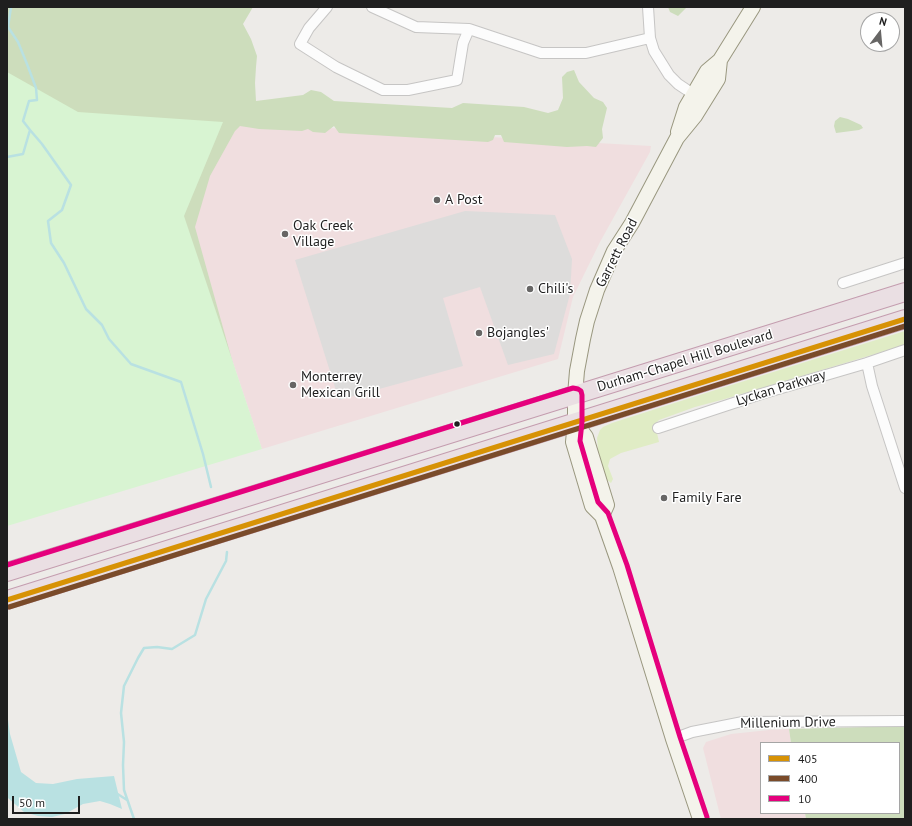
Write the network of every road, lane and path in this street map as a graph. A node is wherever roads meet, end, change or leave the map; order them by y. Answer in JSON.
{"nodes":[{"id":1,"x":327,"y":7,"type":"edge"},
{"id":2,"x":372,"y":7,"type":"edge"},
{"id":3,"x":648,"y":7,"type":"edge"},
{"id":4,"x":753,"y":7,"type":"edge"},
{"id":5,"x":469,"y":29,"type":"junction"},
{"id":6,"x":650,"y":38,"type":"junction"},
{"id":7,"x":720,"y":60,"type":"junction"},
{"id":8,"x":693,"y":94,"type":"junction"},
{"id":9,"x":676,"y":138,"type":"junction"},
{"id":10,"x":905,"y":263,"type":"edge"},
{"id":11,"x":843,"y":282,"type":"dead end"},
{"id":12,"x":905,"y":292,"type":"edge"},
{"id":13,"x":905,"y":315,"type":"edge"},
{"id":14,"x":905,"y":319,"type":"edge"},
{"id":15,"x":874,"y":329,"type":"junction"},
{"id":16,"x":905,"y":350,"type":"edge"},
{"id":17,"x":867,"y":363,"type":"junction"},
{"id":18,"x":575,"y":395,"type":"junction"},
{"id":19,"x":575,"y":422,"type":"junction"},
{"id":20,"x":658,"y":428,"type":"dead end"},
{"id":21,"x":905,"y":488,"type":"edge"},
{"id":22,"x":7,"y":572,"type":"edge"},
{"id":23,"x":7,"y":600,"type":"edge"},
{"id":24,"x":905,"y":721,"type":"edge"},
{"id":25,"x":673,"y":739,"type":"junction"},
{"id":26,"x":700,"y":819,"type":"edge"}],
"edges":[{"from":1,"to":5,"type":"street"},
{"from":2,"to":5,"type":"street"},
{"from":3,"to":6,"type":"street"},
{"from":4,"to":7,"type":"street","name":"Garrett Road"},
{"from":5,"to":6,"type":"street"},
{"from":6,"to":8,"type":"street"},
{"from":7,"to":8,"type":"street","name":"Garrett Road"},
{"from":7,"to":9,"type":"street","name":"Garrett Road"},
{"from":8,"to":9,"type":"street","name":"Garrett Road"},
{"from":9,"to":18,"type":"street","name":"Garrett Road"},
{"from":10,"to":11,"type":"street"},
{"from":12,"to":18,"type":"highway","name":"Durham-Chapel Hill Boulevard"},
{"from":13,"to":15,"type":"highway"},
{"from":14,"to":15,"type":"highway","name":"Durham-Chapel Hill Boulevard"},
{"from":15,"to":19,"type":"highway","name":"Durham-Chapel Hill Boulevard"},
{"from":16,"to":17,"type":"street","name":"Lyckan Parkway"},
{"from":17,"to":20,"type":"street","name":"Lyckan Parkway"},
{"from":17,"to":21,"type":"street"},
{"from":18,"to":19,"type":"street","name":"Garrett Road"},
{"from":18,"to":22,"type":"highway","name":"Durham-Chapel Hill Boulevard"},
{"from":19,"to":23,"type":"highway","name":"Durham-Chapel Hill Boulevard"},
{"from":19,"to":25,"type":"street"},
{"from":24,"to":25,"type":"street","name":"Millenium Drive"},
{"from":25,"to":26,"type":"street"}]}
